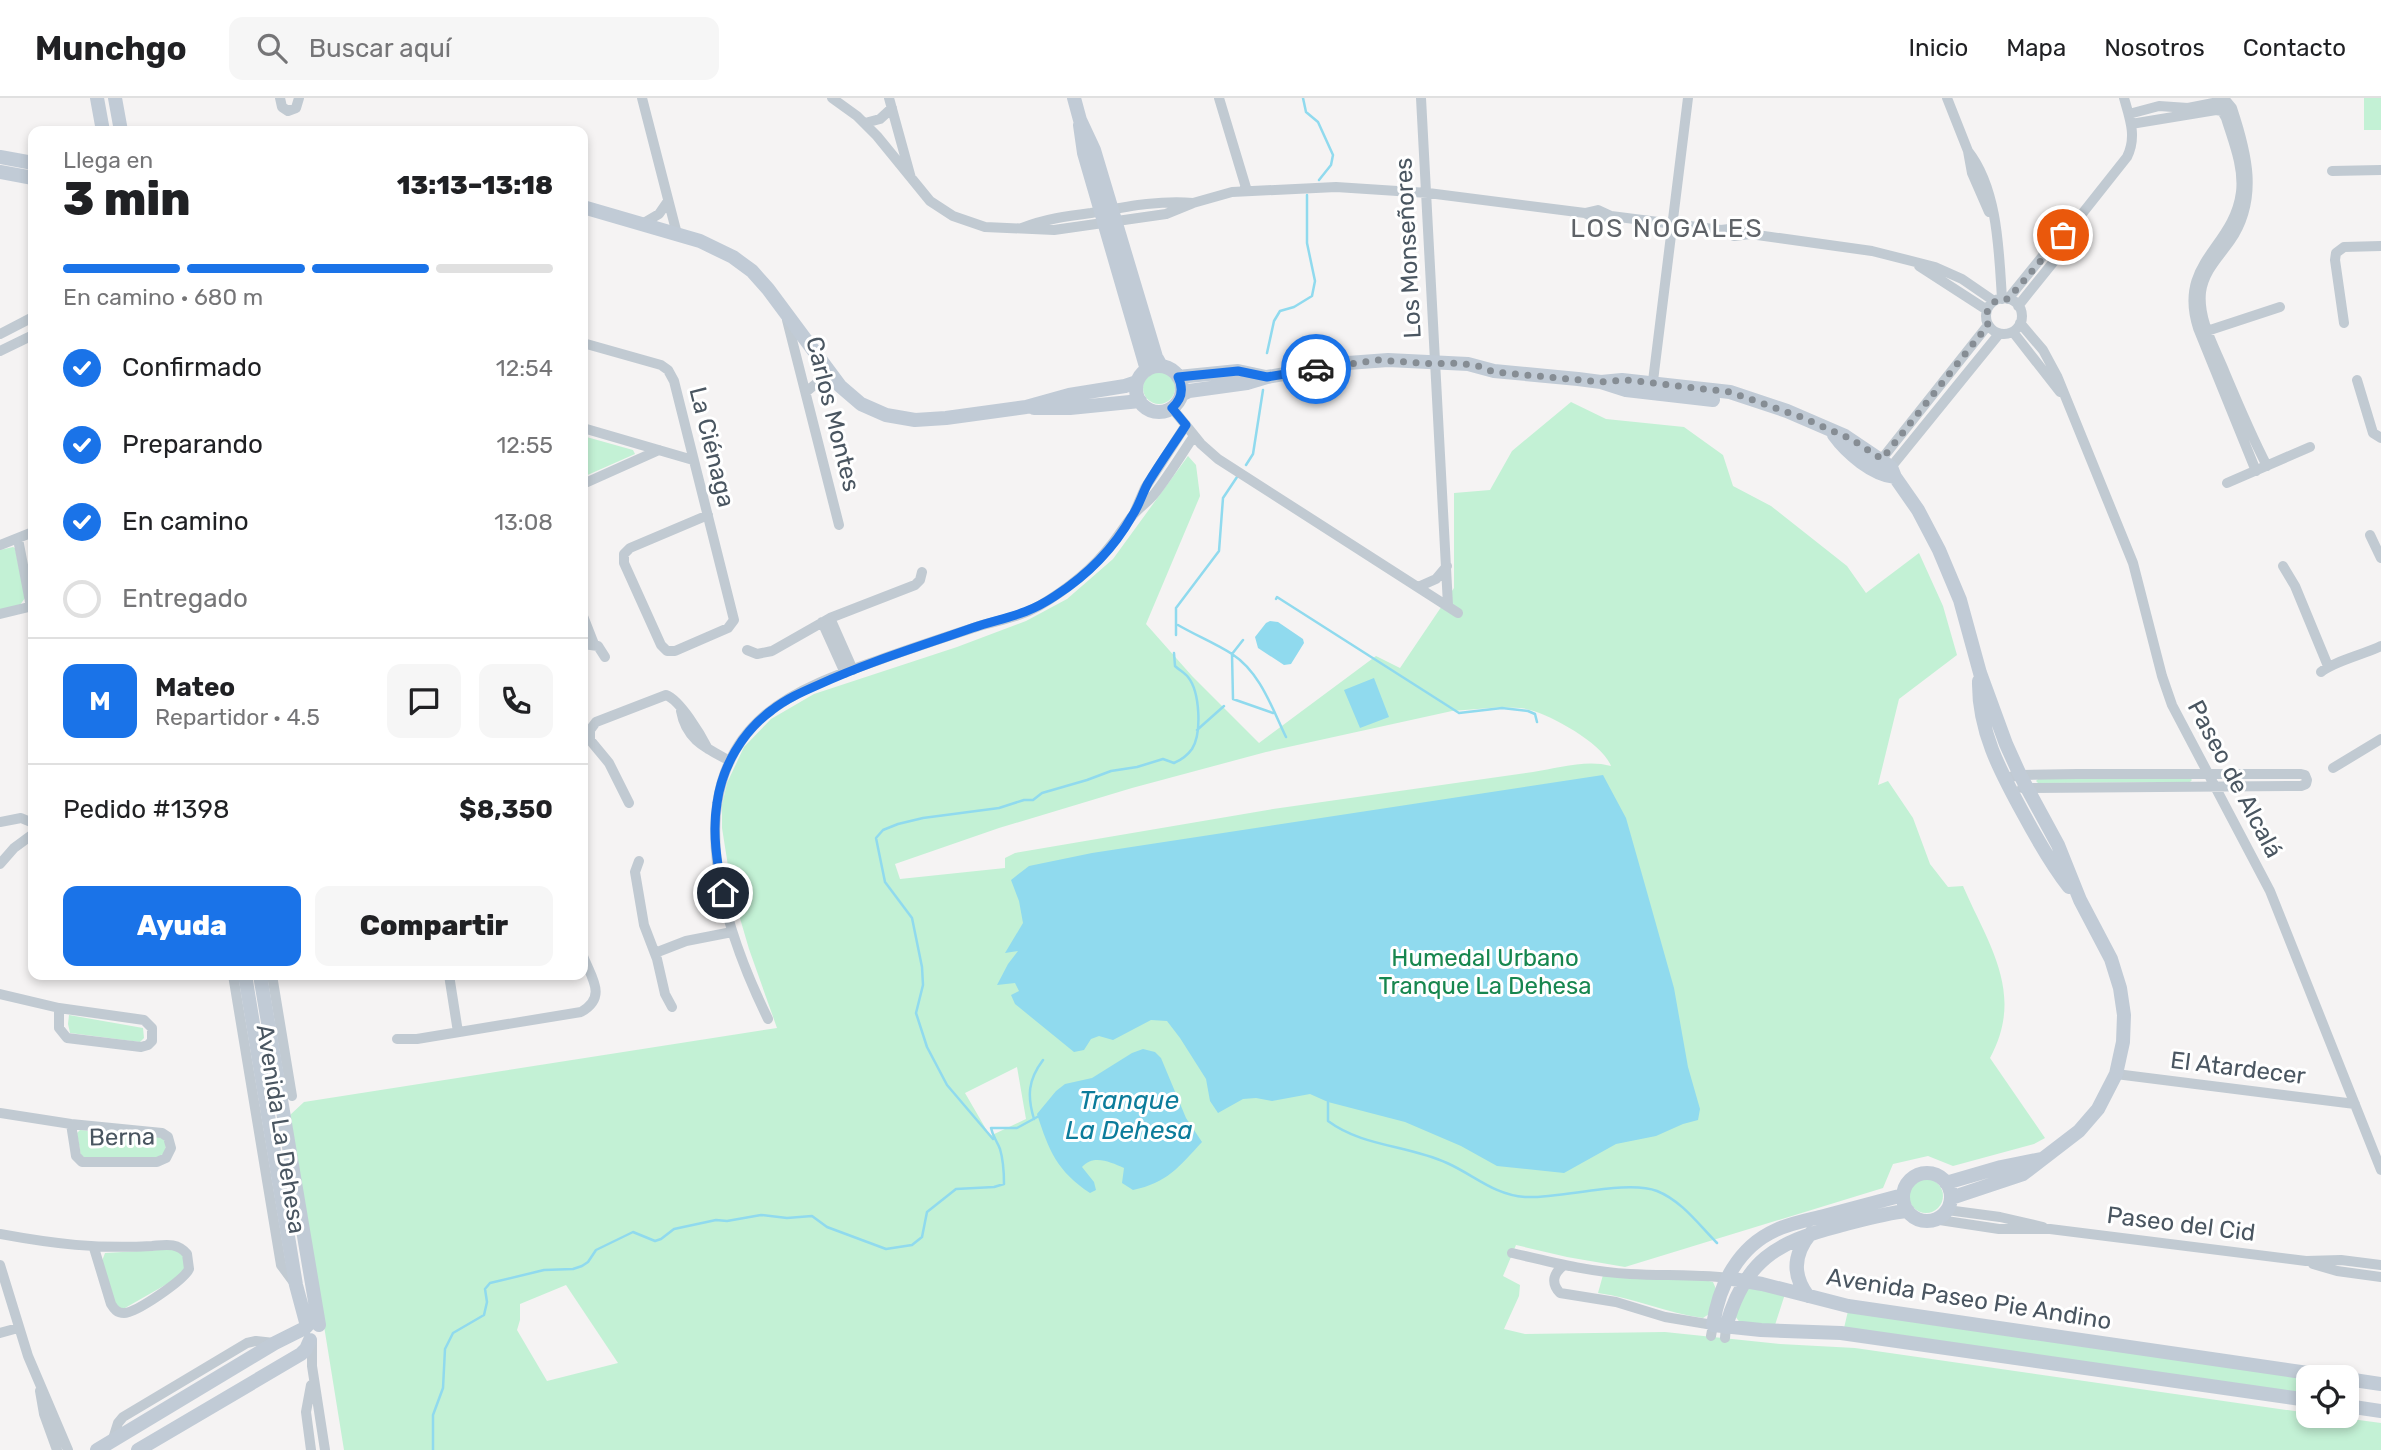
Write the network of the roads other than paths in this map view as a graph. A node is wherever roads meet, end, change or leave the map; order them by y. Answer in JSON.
{"nodes":[{"id":1,"x":97,"y":98,"type":"edge"},
{"id":2,"x":280,"y":98,"type":"edge"},
{"id":3,"x":299,"y":98,"type":"edge"},
{"id":4,"x":642,"y":98,"type":"edge"},
{"id":5,"x":832,"y":98,"type":"edge"},
{"id":6,"x":1074,"y":98,"type":"edge"},
{"id":7,"x":1219,"y":98,"type":"edge"},
{"id":8,"x":1421,"y":98,"type":"edge"},
{"id":9,"x":1688,"y":98,"type":"edge"},
{"id":10,"x":1947,"y":98,"type":"edge"},
{"id":11,"x":2124,"y":98,"type":"edge"},
{"id":12,"x":2233,"y":101,"type":"edge"},
{"id":13,"x":118,"y":103,"type":"edge"},
{"id":14,"x":891,"y":103,"type":"edge"},
{"id":15,"x":2130,"y":119,"type":"junction"},
{"id":16,"x":865,"y":123,"type":"junction"},
{"id":17,"x":102,"y":126,"type":"edge"},
{"id":18,"x":120,"y":126,"type":"edge"},
{"id":19,"x":0,"y":157,"type":"edge"},
{"id":20,"x":28,"y":162,"type":"edge"},
{"id":21,"x":2381,"y":170,"type":"edge"},
{"id":22,"x":2332,"y":171,"type":"dead end"},
{"id":23,"x":0,"y":172,"type":"edge"},
{"id":24,"x":28,"y":177,"type":"edge"},
{"id":25,"x":912,"y":181,"type":"junction"},
{"id":26,"x":1247,"y":191,"type":"junction"},
{"id":27,"x":1428,"y":192,"type":"junction"},
{"id":28,"x":668,"y":201,"type":"junction"},
{"id":29,"x":588,"y":208,"type":"edge"},
{"id":30,"x":1108,"y":216,"type":"junction"},
{"id":31,"x":642,"y":224,"type":"junction"},
{"id":32,"x":1673,"y":224,"type":"junction"},
{"id":33,"x":2070,"y":229,"type":"junction"},
{"id":34,"x":677,"y":234,"type":"junction"},
{"id":35,"x":2381,"y":246,"type":"edge"},
{"id":36,"x":1998,"y":302,"type":"junction"},
{"id":37,"x":2018,"y":306,"type":"junction"},
{"id":38,"x":2280,"y":307,"type":"dead end"},
{"id":39,"x":786,"y":313,"type":"junction"},
{"id":40,"x":28,"y":320,"type":"edge"},
{"id":41,"x":2021,"y":323,"type":"junction"},
{"id":42,"x":2344,"y":323,"type":"dead end"},
{"id":43,"x":1988,"y":325,"type":"junction"},
{"id":44,"x":16,"y":326,"type":"junction"},
{"id":45,"x":2013,"y":332,"type":"junction"},
{"id":46,"x":2204,"y":332,"type":"junction"},
{"id":47,"x":0,"y":334,"type":"edge"},
{"id":48,"x":1999,"y":334,"type":"junction"},
{"id":49,"x":28,"y":337,"type":"edge"},
{"id":50,"x":588,"y":344,"type":"edge"},
{"id":51,"x":0,"y":351,"type":"edge"},
{"id":52,"x":1435,"y":364,"type":"junction"},
{"id":53,"x":1154,"y":368,"type":"junction"},
{"id":54,"x":1178,"y":377,"type":"junction"},
{"id":55,"x":1267,"y":377,"type":"junction"},
{"id":56,"x":834,"y":378,"type":"junction"},
{"id":57,"x":2357,"y":380,"type":"dead end"},
{"id":58,"x":1137,"y":382,"type":"junction"},
{"id":59,"x":1652,"y":388,"type":"junction"},
{"id":60,"x":1936,"y":391,"type":"junction"},
{"id":61,"x":806,"y":392,"type":"junction"},
{"id":62,"x":1946,"y":399,"type":"junction"},
{"id":63,"x":1140,"y":401,"type":"junction"},
{"id":64,"x":1176,"y":401,"type":"junction"},
{"id":65,"x":2068,"y":403,"type":"junction"},
{"id":66,"x":1026,"y":407,"type":"junction"},
{"id":67,"x":1186,"y":425,"type":"junction"},
{"id":68,"x":588,"y":429,"type":"edge"},
{"id":69,"x":1194,"y":436,"type":"junction"},
{"id":70,"x":2381,"y":438,"type":"edge"},
{"id":71,"x":2310,"y":447,"type":"dead end"},
{"id":72,"x":659,"y":450,"type":"junction"},
{"id":73,"x":693,"y":460,"type":"junction"},
{"id":74,"x":2266,"y":466,"type":"junction"},
{"id":75,"x":1885,"y":470,"type":"junction"},
{"id":76,"x":2256,"y":471,"type":"junction"},
{"id":77,"x":588,"y":482,"type":"edge"},
{"id":78,"x":2227,"y":483,"type":"dead end"},
{"id":79,"x":708,"y":515,"type":"junction"},
{"id":80,"x":1133,"y":515,"type":"junction"},
{"id":81,"x":839,"y":525,"type":"dead end"},
{"id":82,"x":28,"y":534,"type":"edge"},
{"id":83,"x":2370,"y":535,"type":"dead end"},
{"id":84,"x":19,"y":539,"type":"junction"},
{"id":85,"x":0,"y":545,"type":"edge"},
{"id":86,"x":2381,"y":558,"type":"edge"},
{"id":87,"x":1447,"y":565,"type":"junction"},
{"id":88,"x":2283,"y":566,"type":"dead end"},
{"id":89,"x":922,"y":572,"type":"dead end"},
{"id":90,"x":28,"y":585,"type":"edge"},
{"id":91,"x":1418,"y":587,"type":"junction"},
{"id":92,"x":1448,"y":605,"type":"junction"},
{"id":93,"x":28,"y":607,"type":"edge"},
{"id":94,"x":1458,"y":613,"type":"dead end"},
{"id":95,"x":0,"y":614,"type":"edge"},
{"id":96,"x":826,"y":620,"type":"junction"},
{"id":97,"x":588,"y":644,"type":"edge"},
{"id":98,"x":2381,"y":646,"type":"edge"},
{"id":99,"x":747,"y":650,"type":"dead end"},
{"id":100,"x":605,"y":657,"type":"dead end"},
{"id":101,"x":849,"y":671,"type":"junction"},
{"id":102,"x":2381,"y":740,"type":"edge"},
{"id":103,"x":730,"y":761,"type":"junction"},
{"id":104,"x":2333,"y":768,"type":"dead end"},
{"id":105,"x":2206,"y":773,"type":"junction"},
{"id":106,"x":2077,"y":774,"type":"junction"},
{"id":107,"x":2015,"y":783,"type":"junction"},
{"id":108,"x":2213,"y":786,"type":"junction"},
{"id":109,"x":2077,"y":787,"type":"junction"},
{"id":110,"x":629,"y":803,"type":"dead end"},
{"id":111,"x":28,"y":821,"type":"edge"},
{"id":112,"x":0,"y":822,"type":"edge"},
{"id":113,"x":28,"y":839,"type":"edge"},
{"id":114,"x":639,"y":861,"type":"dead end"},
{"id":115,"x":0,"y":864,"type":"edge"},
{"id":116,"x":732,"y":932,"type":"junction"},
{"id":117,"x":655,"y":953,"type":"junction"},
{"id":118,"x":588,"y":966,"type":"edge"},
{"id":119,"x":234,"y":980,"type":"edge"},
{"id":120,"x":247,"y":980,"type":"edge"},
{"id":121,"x":261,"y":980,"type":"edge"},
{"id":122,"x":273,"y":980,"type":"edge"},
{"id":123,"x":450,"y":980,"type":"edge"},
{"id":124,"x":0,"y":994,"type":"edge"},
{"id":125,"x":672,"y":1007,"type":"dead end"},
{"id":126,"x":59,"y":1008,"type":"junction"},
{"id":127,"x":768,"y":1019,"type":"dead end"},
{"id":128,"x":458,"y":1032,"type":"junction"},
{"id":129,"x":397,"y":1039,"type":"dead end"},
{"id":130,"x":2116,"y":1074,"type":"junction"},
{"id":131,"x":287,"y":1100,"type":"junction"},
{"id":132,"x":2355,"y":1104,"type":"junction"},
{"id":133,"x":0,"y":1113,"type":"edge"},
{"id":134,"x":71,"y":1124,"type":"junction"},
{"id":135,"x":2042,"y":1159,"type":"junction"},
{"id":136,"x":2381,"y":1170,"type":"edge"},
{"id":137,"x":1946,"y":1183,"type":"junction"},
{"id":138,"x":1903,"y":1195,"type":"junction"},
{"id":139,"x":1949,"y":1204,"type":"junction"},
{"id":140,"x":1908,"y":1211,"type":"junction"},
{"id":141,"x":1933,"y":1219,"type":"junction"},
{"id":142,"x":2050,"y":1229,"type":"junction"},
{"id":143,"x":1811,"y":1233,"type":"junction"},
{"id":144,"x":0,"y":1234,"type":"edge"},
{"id":145,"x":94,"y":1248,"type":"junction"},
{"id":146,"x":1512,"y":1253,"type":"dead end"},
{"id":147,"x":1741,"y":1256,"type":"junction"},
{"id":148,"x":2306,"y":1261,"type":"junction"},
{"id":149,"x":0,"y":1265,"type":"edge"},
{"id":150,"x":1564,"y":1265,"type":"junction"},
{"id":151,"x":2381,"y":1265,"type":"edge"},
{"id":152,"x":1755,"y":1267,"type":"junction"},
{"id":153,"x":2381,"y":1277,"type":"edge"},
{"id":154,"x":1727,"y":1278,"type":"junction"},
{"id":155,"x":1746,"y":1281,"type":"junction"},
{"id":156,"x":296,"y":1285,"type":"junction"},
{"id":157,"x":1808,"y":1296,"type":"junction"},
{"id":158,"x":18,"y":1328,"type":"junction"},
{"id":159,"x":310,"y":1332,"type":"junction"},
{"id":160,"x":1719,"y":1332,"type":"junction"},
{"id":161,"x":0,"y":1333,"type":"edge"},
{"id":162,"x":275,"y":1343,"type":"junction"},
{"id":163,"x":2296,"y":1371,"type":"edge"},
{"id":164,"x":225,"y":1374,"type":"junction"},
{"id":165,"x":313,"y":1378,"type":"junction"},
{"id":166,"x":2359,"y":1381,"type":"edge"},
{"id":167,"x":2381,"y":1384,"type":"edge"},
{"id":168,"x":40,"y":1387,"type":"junction"},
{"id":169,"x":231,"y":1395,"type":"junction"},
{"id":170,"x":2296,"y":1398,"type":"edge"},
{"id":171,"x":2359,"y":1408,"type":"edge"},
{"id":172,"x":2381,"y":1411,"type":"edge"},
{"id":173,"x":112,"y":1442,"type":"junction"},
{"id":174,"x":57,"y":1450,"type":"edge"},
{"id":175,"x":68,"y":1450,"type":"edge"},
{"id":176,"x":97,"y":1450,"type":"edge"},
{"id":177,"x":138,"y":1450,"type":"edge"},
{"id":178,"x":312,"y":1450,"type":"edge"},
{"id":179,"x":325,"y":1450,"type":"edge"}],
"edges":[{"from":1,"to":17,"type":"street"},
{"from":2,"to":3,"type":"street"},
{"from":4,"to":28,"type":"street"},
{"from":5,"to":16,"type":"street"},
{"from":6,"to":30,"type":"street"},
{"from":7,"to":26,"type":"street"},
{"from":8,"to":27,"type":"street","name":"Los Monseñores"},
{"from":9,"to":32,"type":"street"},
{"from":10,"to":36,"type":"street"},
{"from":11,"to":15,"type":"street"},
{"from":12,"to":15,"type":"street"},
{"from":12,"to":46,"type":"street"},
{"from":13,"to":18,"type":"street"},
{"from":14,"to":16,"type":"street"},
{"from":14,"to":25,"type":"street"},
{"from":15,"to":33,"type":"street"},
{"from":15,"to":46,"type":"street"},
{"from":16,"to":25,"type":"street"},
{"from":19,"to":20,"type":"street"},
{"from":21,"to":22,"type":"street"},
{"from":23,"to":24,"type":"street"},
{"from":25,"to":30,"type":"street"},
{"from":26,"to":27,"type":"street"},
{"from":26,"to":30,"type":"street"},
{"from":27,"to":32,"type":"street"},
{"from":27,"to":52,"type":"street","name":"Los Monseñores"},
{"from":28,"to":31,"type":"street"},
{"from":28,"to":34,"type":"street"},
{"from":29,"to":31,"type":"street"},
{"from":30,"to":53,"type":"street"},
{"from":31,"to":34,"type":"street"},
{"from":32,"to":36,"type":"street"},
{"from":32,"to":59,"type":"street"},
{"from":33,"to":36,"type":"street"},
{"from":33,"to":37,"type":"street"},
{"from":34,"to":39,"type":"street"},
{"from":35,"to":42,"type":"street"},
{"from":36,"to":37,"type":"street"},
{"from":36,"to":43,"type":"street"},
{"from":37,"to":41,"type":"street"},
{"from":38,"to":46,"type":"street"},
{"from":39,"to":56,"type":"street"},
{"from":39,"to":61,"type":"street","name":"Carlos Montes"},
{"from":40,"to":44,"type":"street"},
{"from":41,"to":45,"type":"street"},
{"from":41,"to":65,"type":"street","name":"Paseo de Alcalá"},
{"from":43,"to":48,"type":"street"},
{"from":43,"to":60,"type":"street"},
{"from":44,"to":47,"type":"street"},
{"from":44,"to":49,"type":"street"},
{"from":45,"to":48,"type":"street"},
{"from":45,"to":65,"type":"street","name":"Paseo de Alcalá"},
{"from":46,"to":74,"type":"street"},
{"from":46,"to":76,"type":"street"},
{"from":48,"to":62,"type":"street"},
{"from":49,"to":51,"type":"street"},
{"from":50,"to":73,"type":"street","name":"La Ciénaga"},
{"from":52,"to":55,"type":"street"},
{"from":52,"to":59,"type":"street"},
{"from":52,"to":87,"type":"street","name":"Los Monseñores"},
{"from":53,"to":54,"type":"street"},
{"from":53,"to":58,"type":"street"},
{"from":54,"to":55,"type":"street"},
{"from":54,"to":64,"type":"street"},
{"from":55,"to":64,"type":"street"},
{"from":56,"to":61,"type":"street"},
{"from":56,"to":66,"type":"street"},
{"from":57,"to":70,"type":"street"},
{"from":58,"to":63,"type":"street"},
{"from":58,"to":66,"type":"street"},
{"from":59,"to":75,"type":"street"},
{"from":60,"to":62,"type":"street"},
{"from":60,"to":75,"type":"street"},
{"from":61,"to":81,"type":"street","name":"Carlos Montes"},
{"from":62,"to":75,"type":"street"},
{"from":63,"to":64,"type":"street"},
{"from":63,"to":66,"type":"street"},
{"from":64,"to":67,"type":"street"},
{"from":65,"to":105,"type":"street","name":"Paseo de Alcalá"},
{"from":67,"to":69,"type":"street"},
{"from":67,"to":80,"type":"street"},
{"from":68,"to":72,"type":"street"},
{"from":69,"to":80,"type":"street"},
{"from":69,"to":91,"type":"street"},
{"from":71,"to":74,"type":"street"},
{"from":72,"to":73,"type":"street"},
{"from":72,"to":77,"type":"street"},
{"from":73,"to":79,"type":"street","name":"La Ciénaga"},
{"from":74,"to":76,"type":"street"},
{"from":75,"to":107,"type":"street"},
{"from":76,"to":78,"type":"street"},
{"from":79,"to":79,"type":"street","name":"La Ciénaga"},
{"from":80,"to":101,"type":"street"},
{"from":82,"to":84,"type":"street"},
{"from":83,"to":86,"type":"street"},
{"from":84,"to":85,"type":"street"},
{"from":84,"to":90,"type":"street"},
{"from":87,"to":91,"type":"street"},
{"from":87,"to":92,"type":"street","name":"Los Monseñores"},
{"from":88,"to":98,"type":"street"},
{"from":89,"to":96,"type":"street"},
{"from":91,"to":92,"type":"street"},
{"from":92,"to":94,"type":"street"},
{"from":93,"to":95,"type":"street"},
{"from":96,"to":99,"type":"street"},
{"from":96,"to":101,"type":"street"},
{"from":97,"to":100,"type":"street"},
{"from":101,"to":103,"type":"street"},
{"from":102,"to":104,"type":"street"},
{"from":103,"to":110,"type":"street"},
{"from":103,"to":116,"type":"street"},
{"from":105,"to":106,"type":"street"},
{"from":105,"to":108,"type":"street","name":"Paseo de Alcalá"},
{"from":105,"to":108,"type":"street"},
{"from":106,"to":107,"type":"street"},
{"from":106,"to":109,"type":"street"},
{"from":107,"to":109,"type":"street"},
{"from":107,"to":130,"type":"street"},
{"from":108,"to":109,"type":"street"},
{"from":108,"to":132,"type":"street","name":"Paseo de Alcalá"},
{"from":111,"to":112,"type":"street"},
{"from":113,"to":115,"type":"street"},
{"from":114,"to":117,"type":"street"},
{"from":116,"to":117,"type":"street"},
{"from":116,"to":127,"type":"street"},
{"from":117,"to":125,"type":"street"},
{"from":118,"to":128,"type":"street"},
{"from":119,"to":156,"type":"street","name":"Avenida La Dehesa"},
{"from":120,"to":156,"type":"street","name":"Avenida La Dehesa"},
{"from":121,"to":131,"type":"street","name":"Avenida La Dehesa"},
{"from":122,"to":131,"type":"street","name":"Avenida La Dehesa"},
{"from":123,"to":128,"type":"street"},
{"from":124,"to":126,"type":"street"},
{"from":126,"to":126,"type":"street"},
{"from":128,"to":129,"type":"street"},
{"from":130,"to":132,"type":"street","name":"El Atardecer"},
{"from":130,"to":135,"type":"street"},
{"from":131,"to":159,"type":"street","name":"Avenida La Dehesa"},
{"from":132,"to":136,"type":"street","name":"Paseo de Alcalá"},
{"from":133,"to":134,"type":"street","name":"Berna"},
{"from":134,"to":134,"type":"street","name":"Berna"},
{"from":135,"to":137,"type":"street"},
{"from":135,"to":139,"type":"street"},
{"from":137,"to":138,"type":"street"},
{"from":137,"to":139,"type":"street"},
{"from":138,"to":140,"type":"street"},
{"from":138,"to":147,"type":"street"},
{"from":139,"to":141,"type":"street"},
{"from":139,"to":142,"type":"street","name":"Paseo del Cid"},
{"from":140,"to":141,"type":"street"},
{"from":140,"to":143,"type":"street"},
{"from":141,"to":142,"type":"street","name":"Paseo del Cid"},
{"from":142,"to":148,"type":"street","name":"Paseo del Cid"},
{"from":143,"to":152,"type":"street"},
{"from":143,"to":157,"type":"street"},
{"from":144,"to":145,"type":"street"},
{"from":145,"to":145,"type":"street"},
{"from":146,"to":150,"type":"street","name":"Avenida Paseo Pie Andino"},
{"from":147,"to":152,"type":"street"},
{"from":147,"to":154,"type":"street"},
{"from":148,"to":151,"type":"street","name":"Paseo del Cid"},
{"from":148,"to":153,"type":"street","name":"Paseo del Cid"},
{"from":149,"to":158,"type":"street"},
{"from":150,"to":154,"type":"street","name":"Avenida Paseo Pie Andino"},
{"from":150,"to":160,"type":"street","name":"Avenida Paseo Pie Andino"},
{"from":152,"to":155,"type":"street"},
{"from":154,"to":155,"type":"street","name":"Avenida Paseo Pie Andino"},
{"from":154,"to":160,"type":"street"},
{"from":155,"to":157,"type":"street","name":"Avenida Paseo Pie Andino"},
{"from":155,"to":160,"type":"street"},
{"from":156,"to":159,"type":"street","name":"Avenida La Dehesa"},
{"from":157,"to":163,"type":"street","name":"Avenida Paseo Pie Andino"},
{"from":158,"to":161,"type":"street"},
{"from":158,"to":168,"type":"street"},
{"from":159,"to":162,"type":"street"},
{"from":159,"to":165,"type":"street","name":"Avenida La Dehesa"},
{"from":159,"to":169,"type":"street"},
{"from":160,"to":170,"type":"street","name":"Avenida Paseo Pie Andino"},
{"from":162,"to":164,"type":"street"},
{"from":162,"to":173,"type":"street"},
{"from":164,"to":169,"type":"street"},
{"from":164,"to":173,"type":"street"},
{"from":165,"to":178,"type":"street","name":"Avenida La Dehesa"},
{"from":165,"to":179,"type":"street","name":"Avenida La Dehesa"},
{"from":166,"to":167,"type":"street"},
{"from":168,"to":174,"type":"street"},
{"from":168,"to":175,"type":"street"},
{"from":169,"to":177,"type":"street"},
{"from":171,"to":172,"type":"street"},
{"from":173,"to":176,"type":"street"}]}
